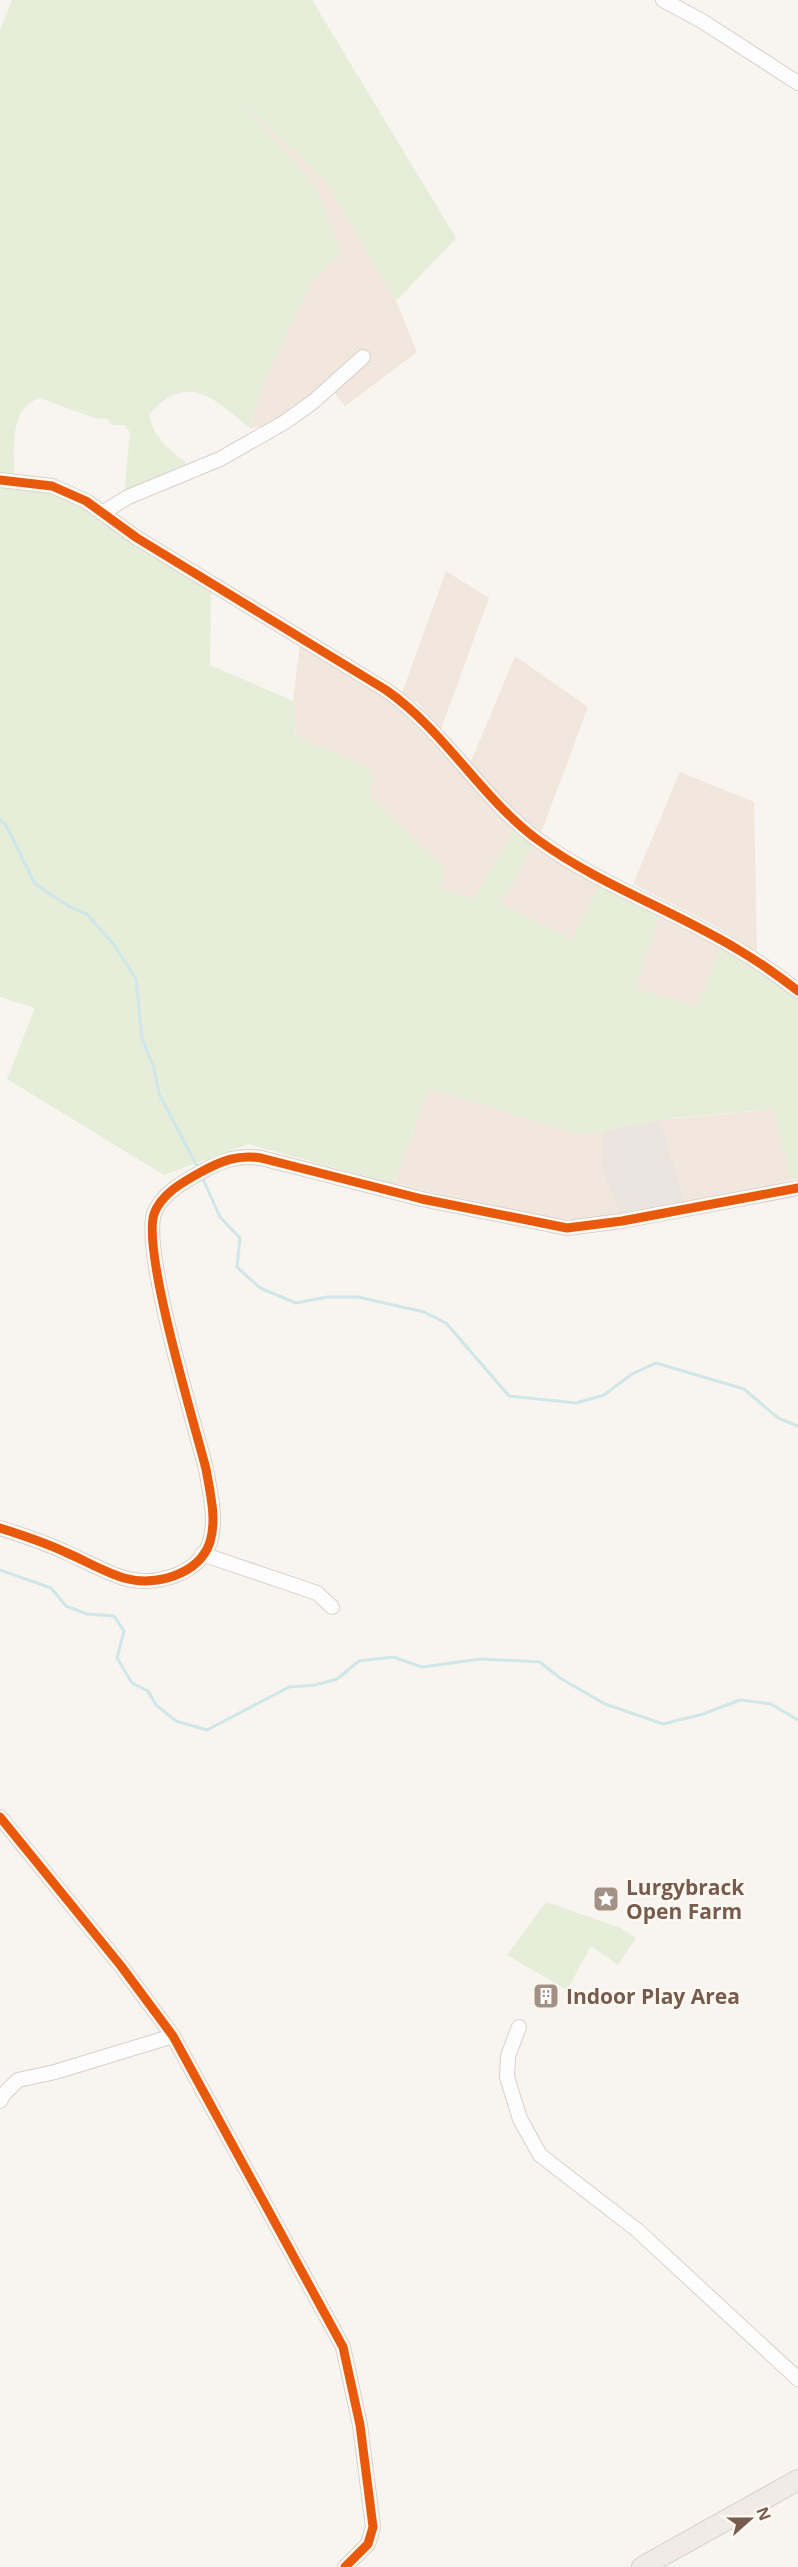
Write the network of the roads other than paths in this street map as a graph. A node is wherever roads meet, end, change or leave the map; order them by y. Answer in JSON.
{"nodes":[{"id":1,"x":663,"y":0,"type":"edge"},
{"id":2,"x":798,"y":83,"type":"edge"},
{"id":3,"x":363,"y":357,"type":"dead end"},
{"id":4,"x":0,"y":480,"type":"edge"},
{"id":5,"x":102,"y":513,"type":"junction"},
{"id":6,"x":798,"y":991,"type":"edge"},
{"id":7,"x":798,"y":1188,"type":"edge"},
{"id":8,"x":0,"y":1528,"type":"edge"},
{"id":9,"x":202,"y":1554,"type":"junction"},
{"id":10,"x":332,"y":1607,"type":"dead end"},
{"id":11,"x":0,"y":1817,"type":"edge"},
{"id":12,"x":519,"y":2027,"type":"dead end"},
{"id":13,"x":173,"y":2036,"type":"junction"},
{"id":14,"x":0,"y":2101,"type":"edge"},
{"id":15,"x":798,"y":2379,"type":"edge"},
{"id":16,"x":798,"y":2480,"type":"edge"},
{"id":17,"x":345,"y":2567,"type":"edge"},
{"id":18,"x":642,"y":2567,"type":"edge"}],
"edges":[{"from":1,"to":2,"type":"street"},
{"from":3,"to":5,"type":"street"},
{"from":4,"to":5,"type":"street"},
{"from":5,"to":6,"type":"street"},
{"from":7,"to":9,"type":"street"},
{"from":8,"to":9,"type":"street"},
{"from":9,"to":10,"type":"street"},
{"from":11,"to":13,"type":"street"},
{"from":12,"to":15,"type":"street"},
{"from":13,"to":14,"type":"street"},
{"from":13,"to":17,"type":"street"},
{"from":16,"to":18,"type":"highway"}]}
